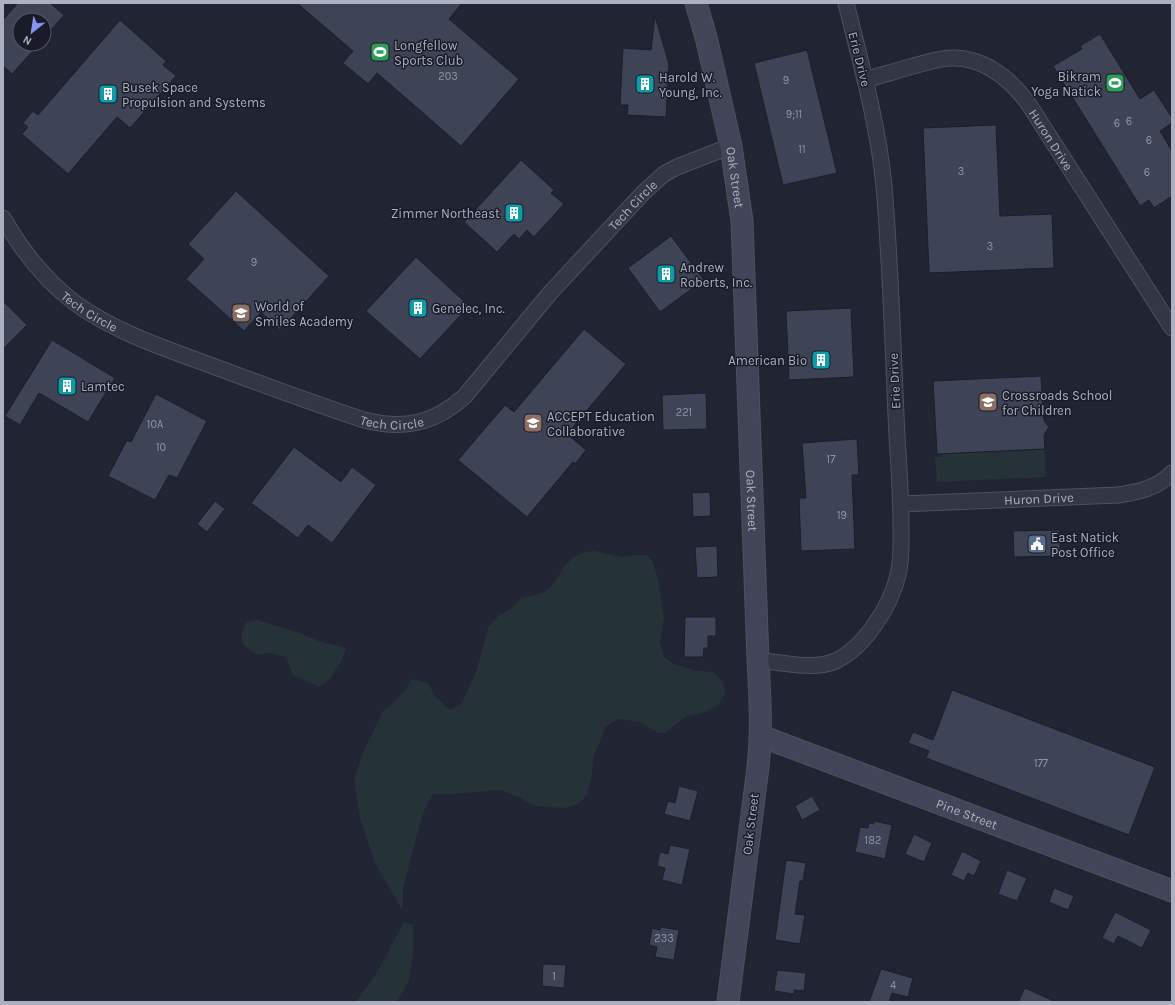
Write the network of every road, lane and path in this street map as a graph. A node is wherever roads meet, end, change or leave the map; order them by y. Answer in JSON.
{"nodes":[{"id":1,"x":696,"y":3,"type":"edge"},
{"id":2,"x":846,"y":3,"type":"edge"},
{"id":3,"x":865,"y":80,"type":"junction"},
{"id":4,"x":731,"y":146,"type":"junction"},
{"id":5,"x":3,"y":218,"type":"edge"},
{"id":6,"x":1172,"y":328,"type":"edge"},
{"id":7,"x":1172,"y":473,"type":"edge"},
{"id":8,"x":901,"y":504,"type":"junction"},
{"id":9,"x":758,"y":660,"type":"junction"},
{"id":10,"x":761,"y":736,"type":"junction"},
{"id":11,"x":1172,"y":891,"type":"edge"},
{"id":12,"x":728,"y":1002,"type":"edge"}],
"edges":[{"from":1,"to":4,"type":"main road","name":"Oak Street"},
{"from":2,"to":3,"type":"street","name":"Erie Drive"},
{"from":3,"to":6,"type":"street","name":"Huron Drive"},
{"from":3,"to":8,"type":"street","name":"Erie Drive"},
{"from":4,"to":5,"type":"street","name":"Tech Circle"},
{"from":4,"to":9,"type":"main road","name":"Oak Street"},
{"from":7,"to":8,"type":"street","name":"Huron Drive"},
{"from":8,"to":9,"type":"street","name":"Erie Drive"},
{"from":9,"to":10,"type":"main road","name":"Oak Street"},
{"from":10,"to":11,"type":"main road","name":"Pine Street"},
{"from":10,"to":12,"type":"main road","name":"Oak Street"}]}
